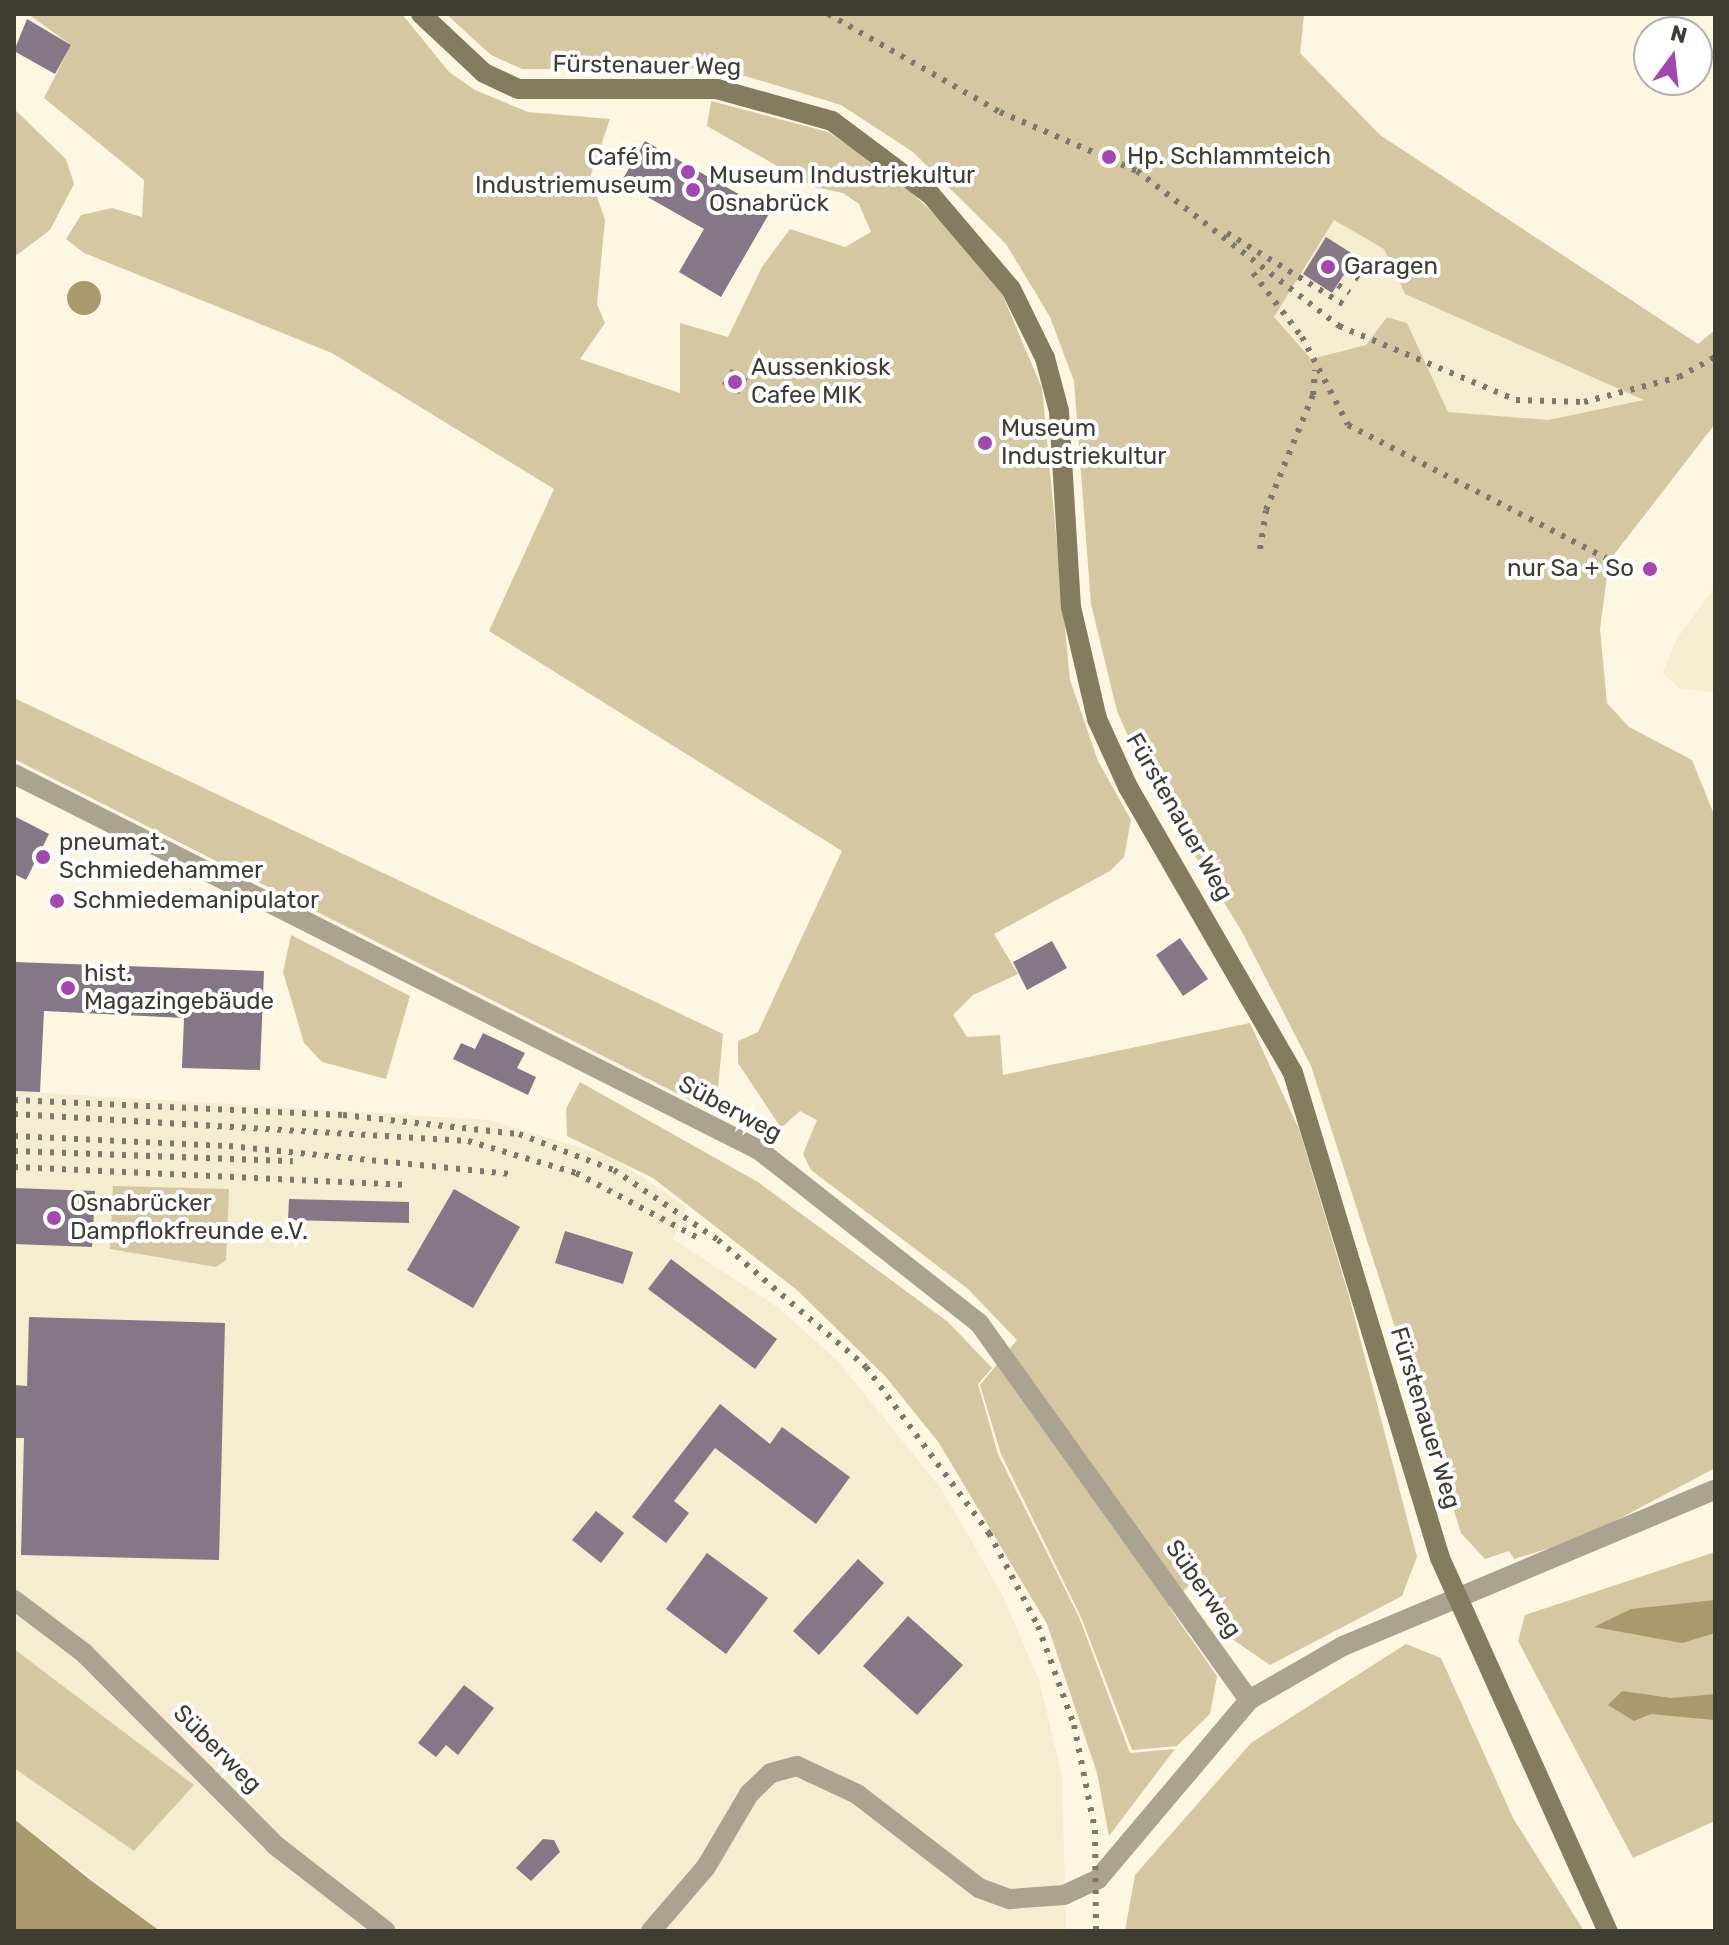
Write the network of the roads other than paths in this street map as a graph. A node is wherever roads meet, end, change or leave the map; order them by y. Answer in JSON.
{"nodes":[{"id":1,"x":421,"y":14,"type":"edge"},
{"id":2,"x":14,"y":774,"type":"edge"},
{"id":3,"x":1715,"y":1490,"type":"edge"},
{"id":4,"x":1455,"y":1598,"type":"junction"},
{"id":5,"x":14,"y":1600,"type":"edge"},
{"id":6,"x":1249,"y":1700,"type":"junction"},
{"id":7,"x":386,"y":1931,"type":"edge"},
{"id":8,"x":651,"y":1931,"type":"edge"},
{"id":9,"x":1608,"y":1931,"type":"edge"}],
"edges":[{"from":1,"to":4,"type":"street","name":"Fürstenauer Weg"},
{"from":2,"to":6,"type":"street","name":"Süberweg"},
{"from":3,"to":4,"type":"street"},
{"from":4,"to":6,"type":"street"},
{"from":4,"to":9,"type":"street","name":"Fürstenauer Weg"},
{"from":5,"to":7,"type":"street","name":"Süberweg"},
{"from":6,"to":8,"type":"street"}]}
